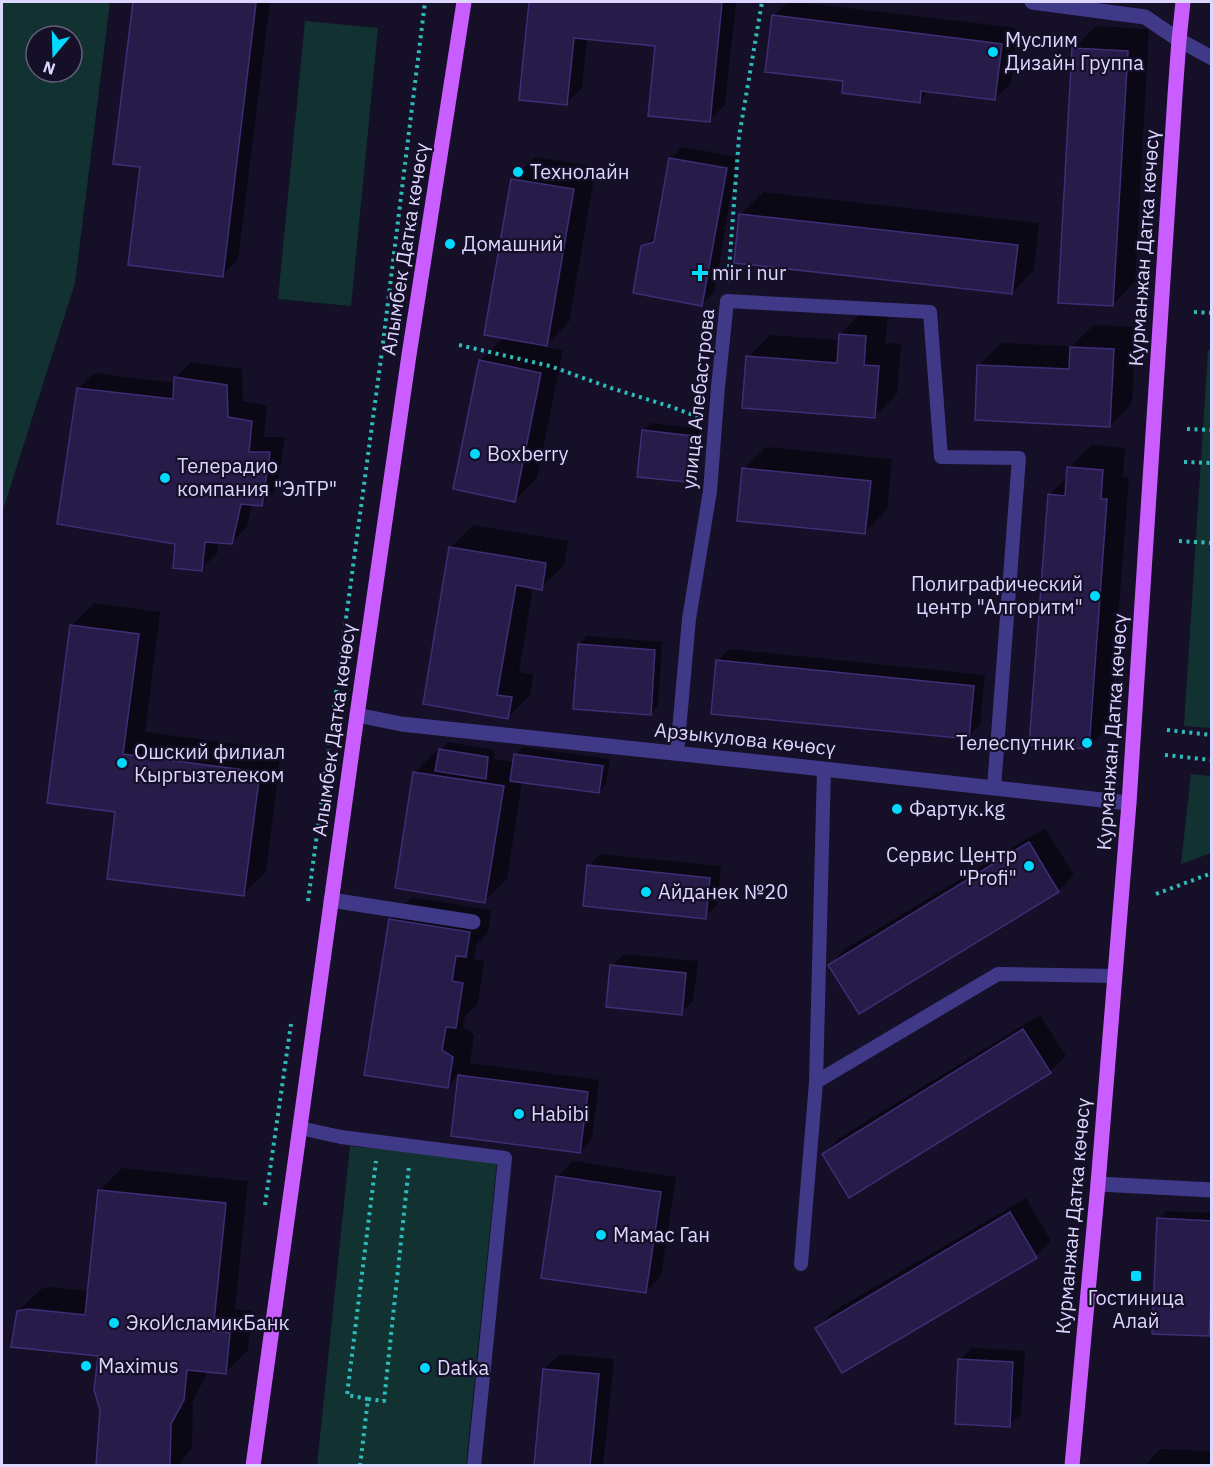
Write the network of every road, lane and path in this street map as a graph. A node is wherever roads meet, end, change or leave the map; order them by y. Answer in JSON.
{"nodes":[{"id":1,"x":425,"y":2,"type":"edge"},
{"id":2,"x":464,"y":2,"type":"edge"},
{"id":3,"x":762,"y":2,"type":"edge"},
{"id":4,"x":1032,"y":2,"type":"edge"},
{"id":5,"x":1184,"y":2,"type":"edge"},
{"id":6,"x":1179,"y":40,"type":"junction"},
{"id":7,"x":1212,"y":58,"type":"edge"},
{"id":8,"x":727,"y":301,"type":"junction"},
{"id":9,"x":1194,"y":312,"type":"dead end"},
{"id":10,"x":1212,"y":313,"type":"edge"},
{"id":11,"x":459,"y":345,"type":"dead end"},
{"id":12,"x":715,"y":424,"type":"junction"},
{"id":13,"x":1187,"y":429,"type":"dead end"},
{"id":14,"x":1212,"y":430,"type":"edge"},
{"id":15,"x":1184,"y":462,"type":"dead end"},
{"id":16,"x":1212,"y":463,"type":"edge"},
{"id":17,"x":1179,"y":541,"type":"dead end"},
{"id":18,"x":1212,"y":543,"type":"edge"},
{"id":19,"x":357,"y":715,"type":"junction"},
{"id":20,"x":1167,"y":730,"type":"dead end"},
{"id":21,"x":1212,"y":735,"type":"edge"},
{"id":22,"x":677,"y":753,"type":"junction"},
{"id":23,"x":1165,"y":755,"type":"dead end"},
{"id":24,"x":1212,"y":760,"type":"edge"},
{"id":25,"x":824,"y":768,"type":"junction"},
{"id":26,"x":994,"y":788,"type":"junction"},
{"id":27,"x":1129,"y":803,"type":"junction"},
{"id":28,"x":1212,"y":873,"type":"edge"},
{"id":29,"x":1156,"y":894,"type":"dead end"},
{"id":30,"x":331,"y":900,"type":"junction"},
{"id":31,"x":307,"y":905,"type":"dead end"},
{"id":32,"x":473,"y":922,"type":"dead end"},
{"id":33,"x":1115,"y":976,"type":"junction"},
{"id":34,"x":291,"y":1020,"type":"dead end"},
{"id":35,"x":816,"y":1082,"type":"junction"},
{"id":36,"x":300,"y":1128,"type":"junction"},
{"id":37,"x":378,"y":1142,"type":"junction"},
{"id":38,"x":411,"y":1146,"type":"junction"},
{"id":39,"x":1098,"y":1184,"type":"junction"},
{"id":40,"x":1212,"y":1190,"type":"edge"},
{"id":41,"x":265,"y":1205,"type":"dead end"},
{"id":42,"x":801,"y":1264,"type":"dead end"},
{"id":43,"x":368,"y":1398,"type":"junction"},
{"id":44,"x":253,"y":1466,"type":"edge"},
{"id":45,"x":360,"y":1466,"type":"edge"},
{"id":46,"x":474,"y":1466,"type":"edge"},
{"id":47,"x":1072,"y":1466,"type":"edge"}],
"edges":[{"from":1,"to":31,"type":"path"},
{"from":2,"to":19,"type":"main road","name":"Алымбек Датка көчөсү"},
{"from":3,"to":8,"type":"path"},
{"from":4,"to":6,"type":"street"},
{"from":5,"to":6,"type":"main road","name":"Курманжан Датка көчөсү"},
{"from":6,"to":7,"type":"street"},
{"from":6,"to":27,"type":"main road","name":"Курманжан Датка көчөсү"},
{"from":8,"to":12,"type":"lane","name":"улица Алебастрова"},
{"from":8,"to":26,"type":"lane","name":"улица Алебастрова"},
{"from":9,"to":10,"type":"path"},
{"from":11,"to":12,"type":"path"},
{"from":12,"to":22,"type":"lane","name":"улица Алебастрова"},
{"from":13,"to":14,"type":"path"},
{"from":15,"to":16,"type":"path"},
{"from":17,"to":18,"type":"path"},
{"from":19,"to":22,"type":"street","name":"Арзыкулова көчөсү"},
{"from":19,"to":30,"type":"main road","name":"Алымбек Датка көчөсү"},
{"from":20,"to":21,"type":"path"},
{"from":22,"to":25,"type":"street","name":"Арзыкулова көчөсү"},
{"from":23,"to":24,"type":"path"},
{"from":25,"to":26,"type":"street","name":"Арзыкулова көчөсү"},
{"from":25,"to":35,"type":"lane"},
{"from":26,"to":27,"type":"street","name":"Арзыкулова көчөсү"},
{"from":27,"to":33,"type":"main road","name":"Курманжан Датка көчөсү"},
{"from":28,"to":29,"type":"path"},
{"from":30,"to":32,"type":"street"},
{"from":30,"to":36,"type":"main road","name":"Алымбек Датка көчөсү"},
{"from":33,"to":35,"type":"lane"},
{"from":33,"to":39,"type":"main road","name":"Курманжан Датка көчөсү"},
{"from":34,"to":41,"type":"path"},
{"from":35,"to":42,"type":"lane"},
{"from":36,"to":37,"type":"lane"},
{"from":36,"to":44,"type":"main road","name":"Алымбек Датка көчөсү"},
{"from":37,"to":38,"type":"lane"},
{"from":37,"to":43,"type":"path"},
{"from":38,"to":43,"type":"path"},
{"from":38,"to":46,"type":"lane"},
{"from":39,"to":40,"type":"street"},
{"from":39,"to":47,"type":"main road","name":"Курманжан Датка көчөсү"},
{"from":43,"to":45,"type":"path"}]}
